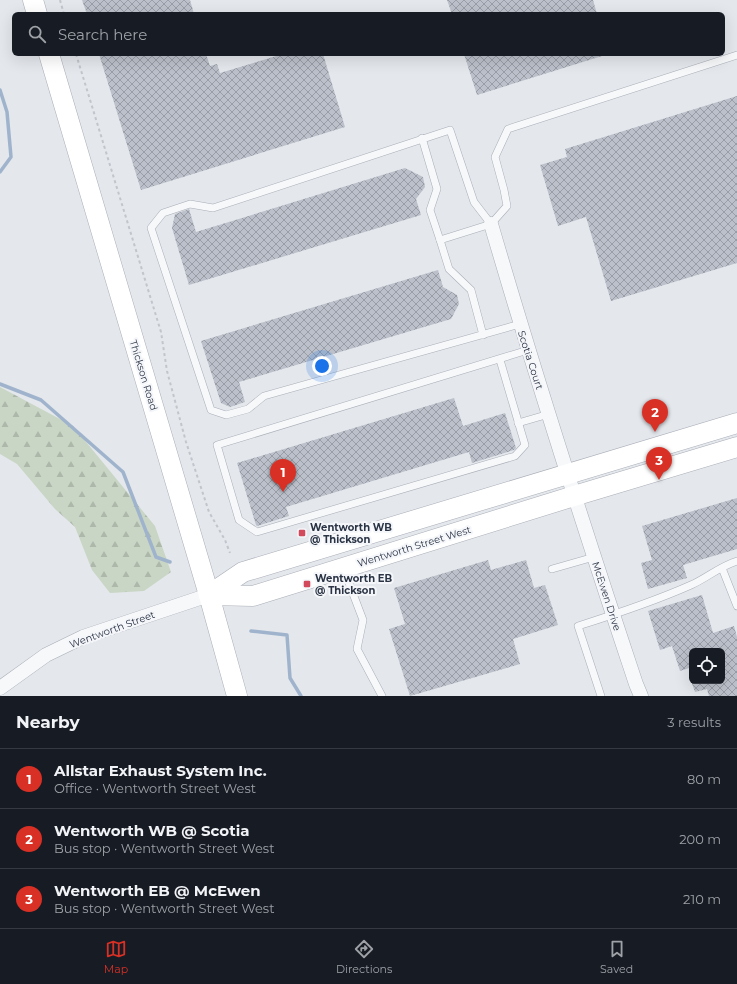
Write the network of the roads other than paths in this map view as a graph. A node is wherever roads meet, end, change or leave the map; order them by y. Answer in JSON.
{"nodes":[{"id":1,"x":33,"y":0,"type":"edge"},
{"id":2,"x":36,"y":12,"type":"edge"},
{"id":3,"x":737,"y":55,"type":"edge"},
{"id":4,"x":50,"y":56,"type":"edge"},
{"id":5,"x":422,"y":138,"type":"junction"},
{"id":6,"x":491,"y":224,"type":"junction"},
{"id":7,"x":440,"y":240,"type":"junction"},
{"id":8,"x":520,"y":324,"type":"junction"},
{"id":9,"x":483,"y":335,"type":"junction"},
{"id":10,"x":528,"y":350,"type":"junction"},
{"id":11,"x":500,"y":360,"type":"junction"},
{"id":12,"x":549,"y":414,"type":"junction"},
{"id":13,"x":518,"y":423,"type":"junction"},
{"id":14,"x":737,"y":423,"type":"edge"},
{"id":15,"x":737,"y":447,"type":"edge"},
{"id":16,"x":567,"y":475,"type":"junction"},
{"id":17,"x":574,"y":496,"type":"junction"},
{"id":18,"x":594,"y":557,"type":"junction"},
{"id":19,"x":737,"y":561,"type":"edge"},
{"id":20,"x":343,"y":568,"type":"junction"},
{"id":21,"x":722,"y":568,"type":"junction"},
{"id":22,"x":552,"y":569,"type":"dead end"},
{"id":23,"x":209,"y":595,"type":"junction"},
{"id":24,"x":737,"y":606,"type":"edge"},
{"id":25,"x":613,"y":615,"type":"junction"},
{"id":26,"x":0,"y":688,"type":"edge"},
{"id":27,"x":237,"y":696,"type":"edge"},
{"id":28,"x":382,"y":696,"type":"edge"},
{"id":29,"x":601,"y":696,"type":"edge"},
{"id":30,"x":641,"y":696,"type":"edge"}],
"edges":[{"from":1,"to":2,"type":"main road"},
{"from":3,"to":6,"type":"lane"},
{"from":4,"to":23,"type":"main road","name":"Thickson Road"},
{"from":5,"to":6,"type":"lane"},
{"from":5,"to":7,"type":"lane"},
{"from":5,"to":9,"type":"lane"},
{"from":6,"to":7,"type":"lane"},
{"from":6,"to":8,"type":"street","name":"Scotia Court"},
{"from":7,"to":9,"type":"lane"},
{"from":8,"to":9,"type":"lane"},
{"from":8,"to":10,"type":"street","name":"Scotia Court"},
{"from":10,"to":11,"type":"lane"},
{"from":10,"to":12,"type":"street","name":"Scotia Court"},
{"from":11,"to":13,"type":"lane"},
{"from":11,"to":13,"type":"lane"},
{"from":12,"to":13,"type":"lane"},
{"from":12,"to":16,"type":"street","name":"Scotia Court"},
{"from":14,"to":16,"type":"main road"},
{"from":15,"to":17,"type":"main road","name":"Wentworth Street West"},
{"from":16,"to":17,"type":"street","name":"Scotia Court"},
{"from":16,"to":23,"type":"main road"},
{"from":17,"to":18,"type":"street","name":"McEwen Drive"},
{"from":17,"to":20,"type":"main road","name":"Wentworth Street West"},
{"from":18,"to":22,"type":"lane"},
{"from":18,"to":25,"type":"street","name":"McEwen Drive"},
{"from":19,"to":21,"type":"lane"},
{"from":20,"to":23,"type":"main road","name":"Wentworth Street West"},
{"from":20,"to":28,"type":"lane"},
{"from":21,"to":24,"type":"lane"},
{"from":21,"to":25,"type":"lane"},
{"from":23,"to":26,"type":"street","name":"Wentworth Street"},
{"from":23,"to":27,"type":"main road","name":"Thickson Road"},
{"from":25,"to":29,"type":"lane"},
{"from":25,"to":30,"type":"street","name":"McEwen Drive"}]}
